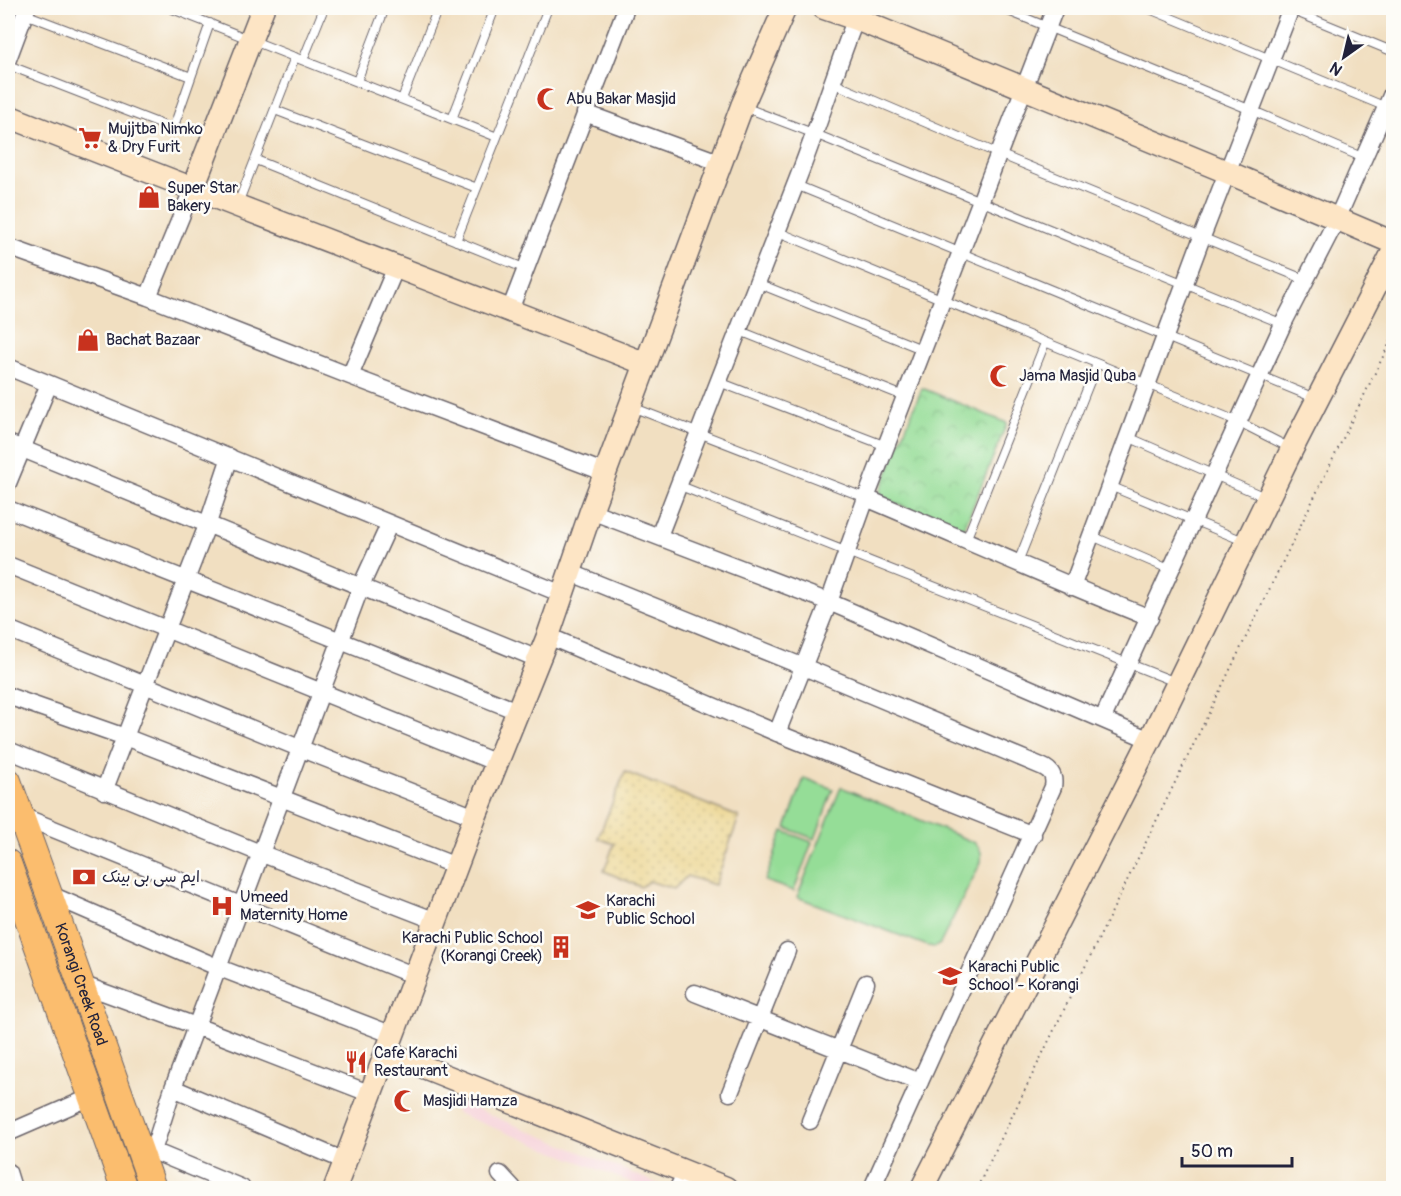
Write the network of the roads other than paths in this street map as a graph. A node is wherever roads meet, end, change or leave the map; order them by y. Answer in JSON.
{"nodes":[{"id":1,"x":9,"y":8,"type":"edge"},
{"id":2,"x":170,"y":8,"type":"edge"},
{"id":3,"x":263,"y":8,"type":"edge"},
{"id":4,"x":324,"y":8,"type":"edge"},
{"id":5,"x":385,"y":8,"type":"edge"},
{"id":6,"x":438,"y":8,"type":"edge"},
{"id":7,"x":495,"y":8,"type":"edge"},
{"id":8,"x":548,"y":8,"type":"edge"},
{"id":9,"x":626,"y":8,"type":"edge"},
{"id":10,"x":785,"y":8,"type":"edge"},
{"id":11,"x":824,"y":8,"type":"edge"},
{"id":12,"x":1001,"y":8,"type":"edge"},
{"id":13,"x":1055,"y":8,"type":"edge"},
{"id":14,"x":1147,"y":8,"type":"edge"},
{"id":15,"x":1289,"y":8,"type":"edge"},
{"id":16,"x":26,"y":11,"type":"edge"},
{"id":17,"x":194,"y":12,"type":"edge"},
{"id":18,"x":858,"y":13,"type":"edge"},
{"id":19,"x":210,"y":23,"type":"junction"},
{"id":20,"x":1048,"y":27,"type":"junction"},
{"id":21,"x":251,"y":39,"type":"junction"},
{"id":22,"x":1394,"y":52,"type":"edge"},
{"id":23,"x":299,"y":58,"type":"junction"},
{"id":24,"x":8,"y":59,"type":"edge"},
{"id":25,"x":1271,"y":59,"type":"junction"},
{"id":26,"x":8,"y":65,"type":"edge"},
{"id":27,"x":191,"y":77,"type":"junction"},
{"id":28,"x":357,"y":81,"type":"junction"},
{"id":29,"x":832,"y":83,"type":"junction"},
{"id":30,"x":1024,"y":89,"type":"junction"},
{"id":31,"x":1394,"y":89,"type":"edge"},
{"id":32,"x":402,"y":99,"type":"junction"},
{"id":33,"x":742,"y":106,"type":"junction"},
{"id":34,"x":1386,"y":107,"type":"junction"},
{"id":35,"x":275,"y":110,"type":"junction"},
{"id":36,"x":1251,"y":110,"type":"junction"},
{"id":37,"x":585,"y":113,"type":"junction"},
{"id":38,"x":8,"y":116,"type":"edge"},
{"id":39,"x":452,"y":119,"type":"junction"},
{"id":40,"x":815,"y":134,"type":"junction"},
{"id":41,"x":497,"y":137,"type":"junction"},
{"id":42,"x":999,"y":154,"type":"junction"},
{"id":43,"x":1364,"y":158,"type":"junction"},
{"id":44,"x":255,"y":160,"type":"junction"},
{"id":45,"x":721,"y":162,"type":"junction"},
{"id":46,"x":1227,"y":172,"type":"junction"},
{"id":47,"x":796,"y":185,"type":"junction"},
{"id":48,"x":477,"y":188,"type":"junction"},
{"id":49,"x":192,"y":190,"type":"junction"},
{"id":50,"x":980,"y":202,"type":"junction"},
{"id":51,"x":237,"y":206,"type":"junction"},
{"id":52,"x":1337,"y":219,"type":"junction"},
{"id":53,"x":776,"y":231,"type":"junction"},
{"id":54,"x":1202,"y":237,"type":"junction"},
{"id":55,"x":456,"y":241,"type":"junction"},
{"id":56,"x":1394,"y":243,"type":"edge"},
{"id":57,"x":8,"y":247,"type":"edge"},
{"id":58,"x":1394,"y":250,"type":"edge"},
{"id":59,"x":961,"y":253,"type":"junction"},
{"id":60,"x":396,"y":267,"type":"junction"},
{"id":61,"x":526,"y":269,"type":"junction"},
{"id":62,"x":1306,"y":280,"type":"junction"},
{"id":63,"x":757,"y":283,"type":"junction"},
{"id":64,"x":1185,"y":285,"type":"junction"},
{"id":65,"x":148,"y":297,"type":"junction"},
{"id":66,"x":943,"y":300,"type":"junction"},
{"id":67,"x":510,"y":310,"type":"junction"},
{"id":68,"x":1283,"y":324,"type":"junction"},
{"id":69,"x":740,"y":331,"type":"junction"},
{"id":70,"x":1165,"y":336,"type":"junction"},
{"id":71,"x":1045,"y":343,"type":"junction"},
{"id":72,"x":924,"y":350,"type":"junction"},
{"id":73,"x":646,"y":364,"type":"junction"},
{"id":74,"x":1097,"y":364,"type":"junction"},
{"id":75,"x":8,"y":367,"type":"edge"},
{"id":76,"x":1260,"y":375,"type":"junction"},
{"id":77,"x":350,"y":376,"type":"junction"},
{"id":78,"x":719,"y":382,"type":"junction"},
{"id":79,"x":49,"y":384,"type":"junction"},
{"id":80,"x":1147,"y":385,"type":"junction"},
{"id":81,"x":906,"y":397,"type":"junction"},
{"id":82,"x":1318,"y":399,"type":"junction"},
{"id":83,"x":630,"y":406,"type":"junction"},
{"id":84,"x":1239,"y":422,"type":"junction"},
{"id":85,"x":699,"y":433,"type":"junction"},
{"id":86,"x":1128,"y":437,"type":"junction"},
{"id":87,"x":15,"y":445,"type":"edge"},
{"id":88,"x":886,"y":446,"type":"junction"},
{"id":89,"x":1292,"y":449,"type":"junction"},
{"id":90,"x":230,"y":457,"type":"junction"},
{"id":91,"x":606,"y":473,"type":"junction"},
{"id":92,"x":1214,"y":475,"type":"junction"},
{"id":93,"x":8,"y":483,"type":"edge"},
{"id":94,"x":678,"y":485,"type":"junction"},
{"id":95,"x":1110,"y":486,"type":"junction"},
{"id":96,"x":867,"y":498,"type":"junction"},
{"id":97,"x":1269,"y":499,"type":"junction"},
{"id":98,"x":8,"y":509,"type":"edge"},
{"id":99,"x":591,"y":511,"type":"junction"},
{"id":100,"x":1194,"y":521,"type":"junction"},
{"id":101,"x":208,"y":523,"type":"junction"},
{"id":102,"x":389,"y":525,"type":"junction"},
{"id":103,"x":659,"y":536,"type":"junction"},
{"id":104,"x":1092,"y":536,"type":"junction"},
{"id":105,"x":966,"y":540,"type":"junction"},
{"id":106,"x":1248,"y":543,"type":"junction"},
{"id":107,"x":847,"y":552,"type":"junction"},
{"id":108,"x":1018,"y":562,"type":"junction"},
{"id":109,"x":8,"y":566,"type":"edge"},
{"id":110,"x":1171,"y":570,"type":"junction"},
{"id":111,"x":569,"y":572,"type":"junction"},
{"id":112,"x":185,"y":580,"type":"junction"},
{"id":113,"x":362,"y":585,"type":"junction"},
{"id":114,"x":1072,"y":587,"type":"junction"},
{"id":115,"x":562,"y":594,"type":"junction"},
{"id":116,"x":829,"y":602,"type":"junction"},
{"id":117,"x":1150,"y":618,"type":"junction"},
{"id":118,"x":8,"y":629,"type":"edge"},
{"id":119,"x":166,"y":630,"type":"junction"},
{"id":120,"x":548,"y":636,"type":"junction"},
{"id":121,"x":340,"y":642,"type":"junction"},
{"id":122,"x":538,"y":659,"type":"junction"},
{"id":123,"x":1128,"y":663,"type":"junction"},
{"id":124,"x":804,"y":667,"type":"junction"},
{"id":125,"x":1178,"y":683,"type":"junction"},
{"id":126,"x":145,"y":685,"type":"junction"},
{"id":127,"x":321,"y":693,"type":"junction"},
{"id":128,"x":8,"y":696,"type":"edge"},
{"id":129,"x":518,"y":711,"type":"junction"},
{"id":130,"x":1103,"y":718,"type":"junction"},
{"id":131,"x":777,"y":733,"type":"junction"},
{"id":132,"x":125,"y":736,"type":"junction"},
{"id":133,"x":1150,"y":740,"type":"junction"},
{"id":134,"x":299,"y":748,"type":"junction"},
{"id":135,"x":8,"y":750,"type":"edge"},
{"id":136,"x":497,"y":763,"type":"junction"},
{"id":137,"x":8,"y":781,"type":"edge"},
{"id":138,"x":104,"y":790,"type":"junction"},
{"id":139,"x":280,"y":798,"type":"junction"},
{"id":140,"x":20,"y":814,"type":"junction"},
{"id":141,"x":475,"y":817,"type":"junction"},
{"id":142,"x":1033,"y":835,"type":"junction"},
{"id":143,"x":260,"y":853,"type":"junction"},
{"id":144,"x":8,"y":862,"type":"edge"},
{"id":145,"x":456,"y":866,"type":"junction"},
{"id":146,"x":50,"y":894,"type":"junction"},
{"id":147,"x":240,"y":906,"type":"junction"},
{"id":148,"x":436,"y":921,"type":"junction"},
{"id":149,"x":787,"y":951,"type":"dead end"},
{"id":150,"x":217,"y":967,"type":"junction"},
{"id":151,"x":415,"y":976,"type":"junction"},
{"id":152,"x":81,"y":984,"type":"junction"},
{"id":153,"x":866,"y":984,"type":"dead end"},
{"id":154,"x":695,"y":993,"type":"dead end"},
{"id":155,"x":759,"y":1018,"type":"junction"},
{"id":156,"x":196,"y":1026,"type":"junction"},
{"id":157,"x":389,"y":1043,"type":"junction"},
{"id":158,"x":839,"y":1050,"type":"junction"},
{"id":159,"x":920,"y":1082,"type":"junction"},
{"id":160,"x":172,"y":1088,"type":"junction"},
{"id":161,"x":370,"y":1094,"type":"junction"},
{"id":162,"x":730,"y":1094,"type":"dead end"},
{"id":163,"x":91,"y":1097,"type":"junction"},
{"id":164,"x":810,"y":1121,"type":"dead end"},
{"id":165,"x":8,"y":1133,"type":"edge"},
{"id":166,"x":147,"y":1153,"type":"junction"},
{"id":167,"x":345,"y":1161,"type":"junction"},
{"id":168,"x":8,"y":1172,"type":"edge"},
{"id":169,"x":500,"y":1174,"type":"dead end"},
{"id":170,"x":682,"y":1180,"type":"edge"},
{"id":171,"x":13,"y":1188,"type":"edge"},
{"id":172,"x":124,"y":1188,"type":"edge"},
{"id":173,"x":153,"y":1188,"type":"edge"},
{"id":174,"x":242,"y":1188,"type":"edge"},
{"id":175,"x":335,"y":1188,"type":"edge"},
{"id":176,"x":513,"y":1188,"type":"edge"},
{"id":177,"x":726,"y":1188,"type":"edge"},
{"id":178,"x":872,"y":1188,"type":"edge"},
{"id":179,"x":922,"y":1188,"type":"edge"}],
"edges":[{"from":1,"to":16,"type":"street"},
{"from":2,"to":17,"type":"lane"},
{"from":3,"to":21,"type":"street"},
{"from":4,"to":23,"type":"lane"},
{"from":5,"to":28,"type":"lane"},
{"from":6,"to":32,"type":"lane"},
{"from":7,"to":39,"type":"lane"},
{"from":8,"to":41,"type":"lane"},
{"from":9,"to":37,"type":"street"},
{"from":10,"to":33,"type":"street"},
{"from":11,"to":18,"type":"street"},
{"from":12,"to":20,"type":"lane"},
{"from":13,"to":20,"type":"street"},
{"from":14,"to":25,"type":"lane"},
{"from":15,"to":22,"type":"lane"},
{"from":15,"to":25,"type":"street"},
{"from":16,"to":24,"type":"street"},
{"from":16,"to":27,"type":"lane"},
{"from":17,"to":19,"type":"lane"},
{"from":18,"to":29,"type":"street"},
{"from":18,"to":30,"type":"street"},
{"from":19,"to":21,"type":"lane"},
{"from":19,"to":27,"type":"lane"},
{"from":20,"to":30,"type":"street"},
{"from":20,"to":36,"type":"lane"},
{"from":21,"to":23,"type":"lane"},
{"from":21,"to":49,"type":"street"},
{"from":23,"to":28,"type":"lane"},
{"from":23,"to":35,"type":"lane"},
{"from":25,"to":34,"type":"lane"},
{"from":25,"to":36,"type":"street"},
{"from":26,"to":27,"type":"lane"},
{"from":28,"to":32,"type":"lane"},
{"from":29,"to":40,"type":"street"},
{"from":29,"to":42,"type":"lane"},
{"from":30,"to":42,"type":"street"},
{"from":30,"to":46,"type":"street"},
{"from":31,"to":34,"type":"street"},
{"from":32,"to":39,"type":"lane"},
{"from":33,"to":40,"type":"lane"},
{"from":33,"to":45,"type":"street"},
{"from":34,"to":43,"type":"street"},
{"from":35,"to":44,"type":"lane"},
{"from":35,"to":48,"type":"lane"},
{"from":36,"to":43,"type":"lane"},
{"from":36,"to":46,"type":"street"},
{"from":37,"to":45,"type":"street"},
{"from":37,"to":61,"type":"street"},
{"from":38,"to":49,"type":"street"},
{"from":39,"to":41,"type":"lane"},
{"from":40,"to":47,"type":"street"},
{"from":40,"to":50,"type":"lane"},
{"from":41,"to":48,"type":"lane"},
{"from":42,"to":50,"type":"street"},
{"from":42,"to":54,"type":"lane"},
{"from":43,"to":52,"type":"street"},
{"from":44,"to":51,"type":"lane"},
{"from":44,"to":55,"type":"lane"},
{"from":45,"to":73,"type":"street"},
{"from":46,"to":52,"type":"street"},
{"from":46,"to":54,"type":"street"},
{"from":47,"to":53,"type":"street"},
{"from":47,"to":59,"type":"lane"},
{"from":48,"to":55,"type":"lane"},
{"from":49,"to":51,"type":"street"},
{"from":49,"to":65,"type":"street"},
{"from":50,"to":59,"type":"street"},
{"from":50,"to":64,"type":"lane"},
{"from":51,"to":60,"type":"street"},
{"from":52,"to":56,"type":"street"},
{"from":52,"to":62,"type":"street"},
{"from":53,"to":63,"type":"street"},
{"from":53,"to":66,"type":"lane"},
{"from":54,"to":62,"type":"lane"},
{"from":54,"to":64,"type":"street"},
{"from":55,"to":61,"type":"lane"},
{"from":57,"to":65,"type":"street"},
{"from":58,"to":82,"type":"street"},
{"from":59,"to":66,"type":"street"},
{"from":59,"to":70,"type":"lane"},
{"from":60,"to":67,"type":"street"},
{"from":60,"to":77,"type":"street"},
{"from":61,"to":67,"type":"street"},
{"from":62,"to":68,"type":"street"},
{"from":63,"to":69,"type":"street"},
{"from":63,"to":72,"type":"lane"},
{"from":64,"to":68,"type":"lane"},
{"from":64,"to":70,"type":"street"},
{"from":65,"to":77,"type":"street"},
{"from":66,"to":71,"type":"lane"},
{"from":66,"to":72,"type":"street"},
{"from":67,"to":73,"type":"street"},
{"from":68,"to":76,"type":"street"},
{"from":69,"to":78,"type":"street"},
{"from":69,"to":81,"type":"lane"},
{"from":70,"to":76,"type":"lane"},
{"from":70,"to":80,"type":"street"},
{"from":71,"to":74,"type":"lane"},
{"from":71,"to":105,"type":"lane"},
{"from":72,"to":81,"type":"street"},
{"from":73,"to":83,"type":"street"},
{"from":74,"to":80,"type":"lane"},
{"from":74,"to":108,"type":"lane"},
{"from":75,"to":79,"type":"street"},
{"from":76,"to":82,"type":"lane"},
{"from":76,"to":84,"type":"street"},
{"from":77,"to":91,"type":"street"},
{"from":78,"to":85,"type":"street"},
{"from":78,"to":88,"type":"lane"},
{"from":79,"to":87,"type":"street"},
{"from":79,"to":90,"type":"street"},
{"from":80,"to":84,"type":"lane"},
{"from":80,"to":86,"type":"street"},
{"from":81,"to":88,"type":"street"},
{"from":82,"to":89,"type":"street"},
{"from":83,"to":85,"type":"lane"},
{"from":83,"to":91,"type":"street"},
{"from":84,"to":89,"type":"lane"},
{"from":84,"to":92,"type":"street"},
{"from":85,"to":94,"type":"street"},
{"from":85,"to":96,"type":"lane"},
{"from":86,"to":92,"type":"lane"},
{"from":86,"to":95,"type":"street"},
{"from":87,"to":93,"type":"street"},
{"from":87,"to":101,"type":"street"},
{"from":88,"to":96,"type":"street"},
{"from":89,"to":97,"type":"street"},
{"from":90,"to":101,"type":"street"},
{"from":90,"to":102,"type":"street"},
{"from":91,"to":99,"type":"street"},
{"from":92,"to":97,"type":"lane"},
{"from":92,"to":100,"type":"street"},
{"from":94,"to":103,"type":"street"},
{"from":94,"to":107,"type":"lane"},
{"from":95,"to":100,"type":"lane"},
{"from":95,"to":104,"type":"street"},
{"from":96,"to":105,"type":"street"},
{"from":96,"to":107,"type":"street"},
{"from":97,"to":106,"type":"street"},
{"from":98,"to":112,"type":"street"},
{"from":99,"to":103,"type":"street"},
{"from":99,"to":111,"type":"street"},
{"from":100,"to":106,"type":"lane"},
{"from":100,"to":110,"type":"street"},
{"from":101,"to":112,"type":"street"},
{"from":101,"to":113,"type":"street"},
{"from":102,"to":113,"type":"street"},
{"from":102,"to":115,"type":"street"},
{"from":103,"to":116,"type":"street"},
{"from":104,"to":110,"type":"lane"},
{"from":104,"to":114,"type":"street"},
{"from":105,"to":108,"type":"street"},
{"from":106,"to":125,"type":"street"},
{"from":107,"to":116,"type":"street"},
{"from":107,"to":123,"type":"lane"},
{"from":108,"to":114,"type":"street"},
{"from":109,"to":119,"type":"street"},
{"from":110,"to":117,"type":"street"},
{"from":111,"to":115,"type":"street"},
{"from":111,"to":124,"type":"street"},
{"from":112,"to":119,"type":"street"},
{"from":112,"to":121,"type":"street"},
{"from":113,"to":121,"type":"street"},
{"from":113,"to":122,"type":"street"},
{"from":114,"to":117,"type":"street"},
{"from":115,"to":120,"type":"street"},
{"from":116,"to":124,"type":"street"},
{"from":116,"to":130,"type":"street"},
{"from":117,"to":123,"type":"street"},
{"from":118,"to":126,"type":"street"},
{"from":119,"to":126,"type":"street"},
{"from":119,"to":127,"type":"street"},
{"from":120,"to":122,"type":"street"},
{"from":120,"to":131,"type":"street"},
{"from":121,"to":127,"type":"street"},
{"from":121,"to":129,"type":"street"},
{"from":122,"to":129,"type":"street"},
{"from":123,"to":125,"type":"lane"},
{"from":123,"to":130,"type":"street"},
{"from":124,"to":131,"type":"street"},
{"from":124,"to":142,"type":"street"},
{"from":125,"to":133,"type":"street"},
{"from":126,"to":132,"type":"street"},
{"from":126,"to":134,"type":"street"},
{"from":127,"to":134,"type":"street"},
{"from":127,"to":136,"type":"street"},
{"from":128,"to":132,"type":"street"},
{"from":129,"to":136,"type":"street"},
{"from":130,"to":133,"type":"street"},
{"from":131,"to":142,"type":"street"},
{"from":132,"to":138,"type":"street"},
{"from":132,"to":139,"type":"street"},
{"from":133,"to":179,"type":"street"},
{"from":134,"to":139,"type":"street"},
{"from":134,"to":141,"type":"street"},
{"from":135,"to":138,"type":"street"},
{"from":136,"to":141,"type":"street"},
{"from":137,"to":140,"type":"main road","name":"Korangi Creek Road"},
{"from":138,"to":143,"type":"street"},
{"from":139,"to":143,"type":"street"},
{"from":139,"to":145,"type":"street"},
{"from":140,"to":146,"type":"main road","name":"Korangi Creek Road"},
{"from":140,"to":147,"type":"street"},
{"from":141,"to":145,"type":"street"},
{"from":142,"to":159,"type":"street"},
{"from":143,"to":147,"type":"street"},
{"from":143,"to":148,"type":"street"},
{"from":144,"to":163,"type":"main road","name":"Korangi Creek Road"},
{"from":145,"to":148,"type":"street"},
{"from":146,"to":150,"type":"street"},
{"from":146,"to":152,"type":"main road","name":"Korangi Creek Road"},
{"from":147,"to":150,"type":"street"},
{"from":147,"to":151,"type":"street"},
{"from":148,"to":151,"type":"street"},
{"from":149,"to":155,"type":"street"},
{"from":150,"to":156,"type":"street"},
{"from":150,"to":157,"type":"street"},
{"from":151,"to":157,"type":"street"},
{"from":152,"to":156,"type":"street"},
{"from":152,"to":166,"type":"main road","name":"Korangi Creek Road"},
{"from":153,"to":158,"type":"street"},
{"from":154,"to":155,"type":"street"},
{"from":155,"to":158,"type":"street"},
{"from":155,"to":162,"type":"street"},
{"from":156,"to":160,"type":"street"},
{"from":156,"to":161,"type":"street"},
{"from":157,"to":161,"type":"street"},
{"from":157,"to":170,"type":"street"},
{"from":158,"to":159,"type":"street"},
{"from":158,"to":164,"type":"street"},
{"from":159,"to":178,"type":"street"},
{"from":160,"to":166,"type":"street"},
{"from":160,"to":167,"type":"street"},
{"from":161,"to":167,"type":"street"},
{"from":163,"to":165,"type":"street"},
{"from":163,"to":172,"type":"main road","name":"Korangi Creek Road"},
{"from":166,"to":173,"type":"main road","name":"Korangi Creek Road"},
{"from":166,"to":174,"type":"street"},
{"from":167,"to":175,"type":"street"},
{"from":168,"to":171,"type":"street"},
{"from":169,"to":176,"type":"street"},
{"from":170,"to":177,"type":"street"}]}
